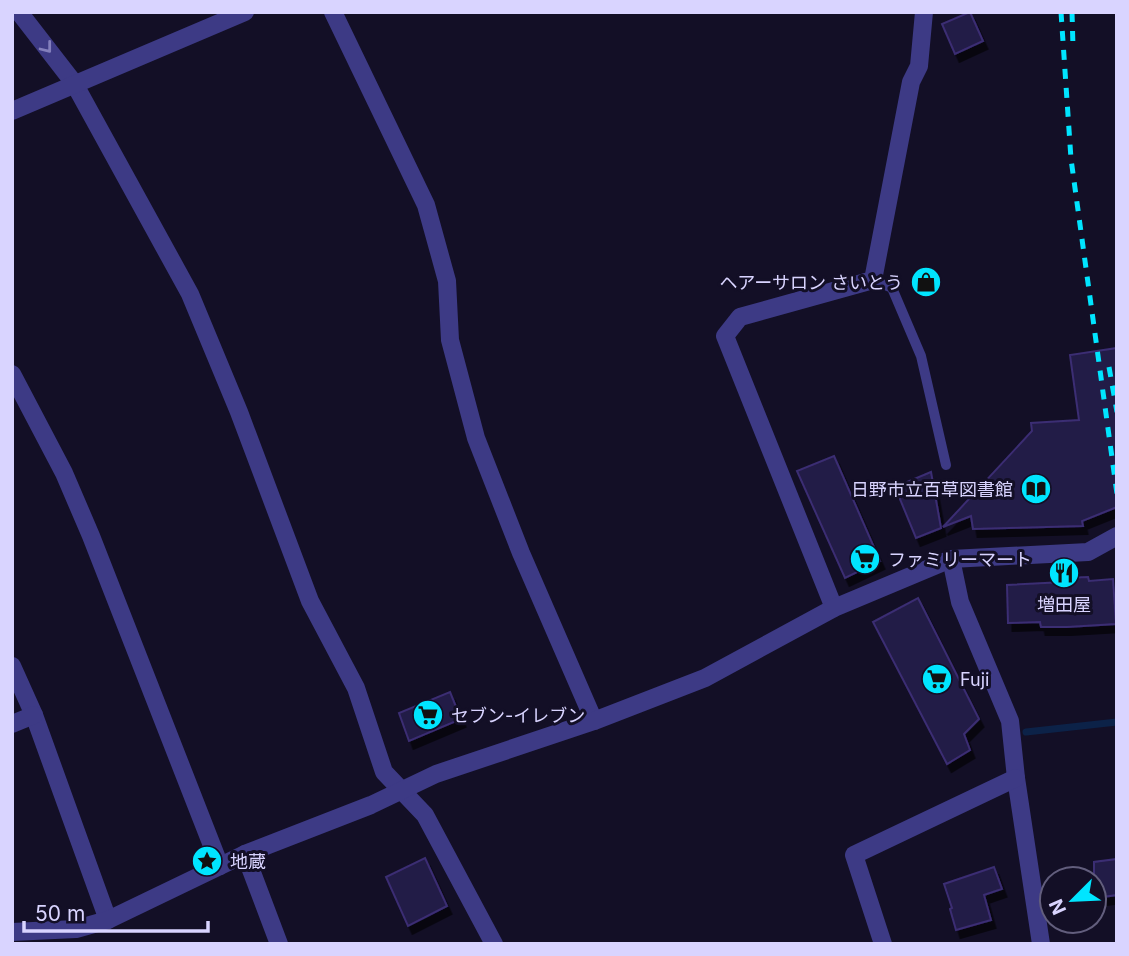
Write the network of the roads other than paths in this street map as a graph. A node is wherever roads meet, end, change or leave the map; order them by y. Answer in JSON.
{"nodes":[{"id":1,"x":19,"y":12,"type":"edge"},
{"id":2,"x":245,"y":12,"type":"edge"},
{"id":3,"x":333,"y":12,"type":"edge"},
{"id":4,"x":924,"y":12,"type":"edge"},
{"id":5,"x":74,"y":83,"type":"junction"},
{"id":6,"x":12,"y":111,"type":"edge"},
{"id":7,"x":873,"y":279,"type":"junction"},
{"id":8,"x":12,"y":374,"type":"edge"},
{"id":9,"x":946,"y":465,"type":"dead end"},
{"id":10,"x":1117,"y":536,"type":"edge"},
{"id":11,"x":951,"y":559,"type":"junction"},
{"id":12,"x":834,"y":608,"type":"junction"},
{"id":13,"x":12,"y":666,"type":"edge"},
{"id":14,"x":34,"y":715,"type":"junction"},
{"id":15,"x":594,"y":721,"type":"junction"},
{"id":16,"x":12,"y":724,"type":"edge"},
{"id":17,"x":1016,"y":778,"type":"junction"},
{"id":18,"x":402,"y":790,"type":"junction"},
{"id":19,"x":245,"y":854,"type":"junction"},
{"id":20,"x":220,"y":866,"type":"junction"},
{"id":21,"x":108,"y":920,"type":"junction"},
{"id":22,"x":20,"y":936,"type":"edge"},
{"id":23,"x":279,"y":944,"type":"edge"},
{"id":24,"x":494,"y":944,"type":"edge"},
{"id":25,"x":883,"y":944,"type":"edge"},
{"id":26,"x":1041,"y":944,"type":"edge"}],
"edges":[{"from":1,"to":5,"type":"street","one_way":true},
{"from":2,"to":5,"type":"street"},
{"from":3,"to":15,"type":"street"},
{"from":4,"to":7,"type":"street"},
{"from":5,"to":6,"type":"street"},
{"from":5,"to":18,"type":"street"},
{"from":7,"to":9,"type":"lane"},
{"from":7,"to":12,"type":"street"},
{"from":8,"to":20,"type":"street"},
{"from":10,"to":11,"type":"street"},
{"from":11,"to":12,"type":"street"},
{"from":11,"to":17,"type":"street"},
{"from":12,"to":15,"type":"street"},
{"from":13,"to":14,"type":"street"},
{"from":14,"to":16,"type":"street"},
{"from":14,"to":21,"type":"street"},
{"from":15,"to":18,"type":"street"},
{"from":17,"to":25,"type":"street"},
{"from":17,"to":26,"type":"street"},
{"from":18,"to":19,"type":"street"},
{"from":18,"to":24,"type":"street"},
{"from":19,"to":20,"type":"street"},
{"from":19,"to":23,"type":"street"},
{"from":20,"to":21,"type":"street"},
{"from":21,"to":22,"type":"street"}]}
